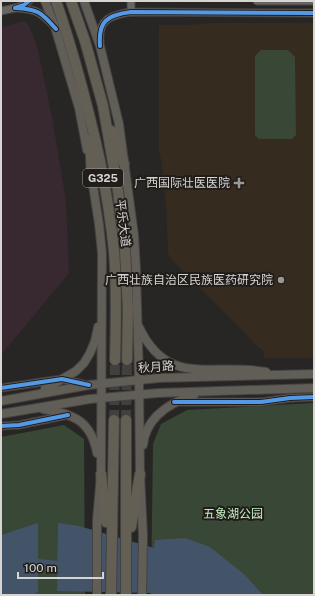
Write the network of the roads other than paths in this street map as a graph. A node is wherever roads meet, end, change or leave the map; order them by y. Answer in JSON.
{"nodes":[{"id":1,"x":29,"y":1,"type":"edge"},
{"id":2,"x":45,"y":1,"type":"edge"},
{"id":3,"x":56,"y":1,"type":"edge"},
{"id":4,"x":71,"y":1,"type":"edge"},
{"id":5,"x":84,"y":1,"type":"edge"},
{"id":6,"x":131,"y":1,"type":"edge"},
{"id":7,"x":257,"y":1,"type":"edge"},
{"id":8,"x":314,"y":1,"type":"edge"},
{"id":9,"x":15,"y":8,"type":"junction"},
{"id":10,"x":1,"y":11,"type":"edge"},
{"id":11,"x":131,"y":12,"type":"junction"},
{"id":12,"x":314,"y":13,"type":"edge"},
{"id":13,"x":56,"y":29,"type":"junction"},
{"id":14,"x":100,"y":46,"type":"junction"},
{"id":15,"x":103,"y":106,"type":"junction"},
{"id":16,"x":89,"y":111,"type":"junction"},
{"id":17,"x":124,"y":164,"type":"junction"},
{"id":18,"x":92,"y":178,"type":"junction"},
{"id":19,"x":102,"y":306,"type":"junction"},
{"id":20,"x":138,"y":323,"type":"junction"},
{"id":21,"x":115,"y":360,"type":"tunnel mouth"},
{"id":22,"x":127,"y":360,"type":"tunnel mouth"},
{"id":23,"x":314,"y":374,"type":"edge"},
{"id":24,"x":281,"y":375,"type":"junction"},
{"id":25,"x":62,"y":379,"type":"junction"},
{"id":26,"x":139,"y":380,"type":"junction"},
{"id":27,"x":101,"y":384,"type":"junction"},
{"id":28,"x":89,"y":385,"type":"junction"},
{"id":29,"x":1,"y":388,"type":"edge"},
{"id":30,"x":314,"y":388,"type":"edge"},
{"id":31,"x":203,"y":392,"type":"junction"},
{"id":32,"x":35,"y":394,"type":"junction"},
{"id":33,"x":139,"y":395,"type":"junction"},
{"id":34,"x":314,"y":397,"type":"edge"},
{"id":35,"x":100,"y":398,"type":"junction"},
{"id":36,"x":1,"y":400,"type":"edge"},
{"id":37,"x":174,"y":402,"type":"junction"},
{"id":38,"x":34,"y":408,"type":"junction"},
{"id":39,"x":1,"y":414,"type":"edge"},
{"id":40,"x":68,"y":415,"type":"junction"},
{"id":41,"x":114,"y":420,"type":"tunnel mouth"},
{"id":42,"x":126,"y":420,"type":"tunnel mouth"},
{"id":43,"x":1,"y":426,"type":"edge"},
{"id":44,"x":101,"y":474,"type":"junction"},
{"id":45,"x":140,"y":474,"type":"junction"},
{"id":46,"x":126,"y":559,"type":"junction"},
{"id":47,"x":110,"y":560,"type":"junction"},
{"id":48,"x":111,"y":594,"type":"edge"},
{"id":49,"x":97,"y":595,"type":"edge"},
{"id":50,"x":126,"y":595,"type":"edge"},
{"id":51,"x":142,"y":595,"type":"edge"}],
"edges":[{"from":1,"to":9,"type":"street"},
{"from":2,"to":13,"type":"main road"},
{"from":3,"to":16,"type":"highway","name":"平乐大道","number":"G325"},
{"from":4,"to":15,"type":"highway","name":"平乐大道"},
{"from":5,"to":14,"type":"main road"},
{"from":6,"to":11,"type":"street"},
{"from":7,"to":8,"type":"street"},
{"from":9,"to":10,"type":"street"},
{"from":9,"to":13,"type":"street"},
{"from":11,"to":12,"type":"street"},
{"from":11,"to":14,"type":"street"},
{"from":13,"to":18,"type":"main road"},
{"from":14,"to":17,"type":"main road"},
{"from":15,"to":17,"type":"highway"},
{"from":15,"to":22,"type":"highway","name":"平乐大道"},
{"from":16,"to":18,"type":"highway"},
{"from":16,"to":21,"type":"highway","name":"平乐大道","number":"G325"},
{"from":17,"to":20,"type":"main road"},
{"from":18,"to":19,"type":"main road"},
{"from":19,"to":25,"type":"main road"},
{"from":19,"to":27,"type":"main road"},
{"from":20,"to":24,"type":"main road"},
{"from":20,"to":26,"type":"main road"},
{"from":23,"to":24,"type":"main road","name":"秋月路"},
{"from":24,"to":26,"type":"main road","name":"秋月路"},
{"from":25,"to":28,"type":"street"},
{"from":25,"to":29,"type":"street"},
{"from":25,"to":32,"type":"main road"},
{"from":26,"to":27,"type":"main road","name":"秋月路"},
{"from":26,"to":33,"type":"main road"},
{"from":27,"to":28,"type":"main road","name":"秋月路"},
{"from":27,"to":35,"type":"main road"},
{"from":28,"to":32,"type":"main road","name":"秋月路"},
{"from":30,"to":31,"type":"main road"},
{"from":31,"to":33,"type":"main road"},
{"from":31,"to":37,"type":"main road"},
{"from":32,"to":36,"type":"main road","name":"秋月路"},
{"from":33,"to":35,"type":"main road"},
{"from":33,"to":45,"type":"main road"},
{"from":34,"to":37,"type":"street"},
{"from":35,"to":38,"type":"main road"},
{"from":35,"to":44,"type":"main road"},
{"from":37,"to":45,"type":"main road"},
{"from":38,"to":39,"type":"main road"},
{"from":38,"to":40,"type":"main road"},
{"from":40,"to":43,"type":"street"},
{"from":40,"to":44,"type":"main road"},
{"from":41,"to":47,"type":"highway"},
{"from":42,"to":46,"type":"highway"},
{"from":44,"to":47,"type":"highway"},
{"from":44,"to":49,"type":"main road"},
{"from":45,"to":46,"type":"highway"},
{"from":45,"to":51,"type":"main road"},
{"from":46,"to":50,"type":"highway"},
{"from":47,"to":48,"type":"highway"}]}
